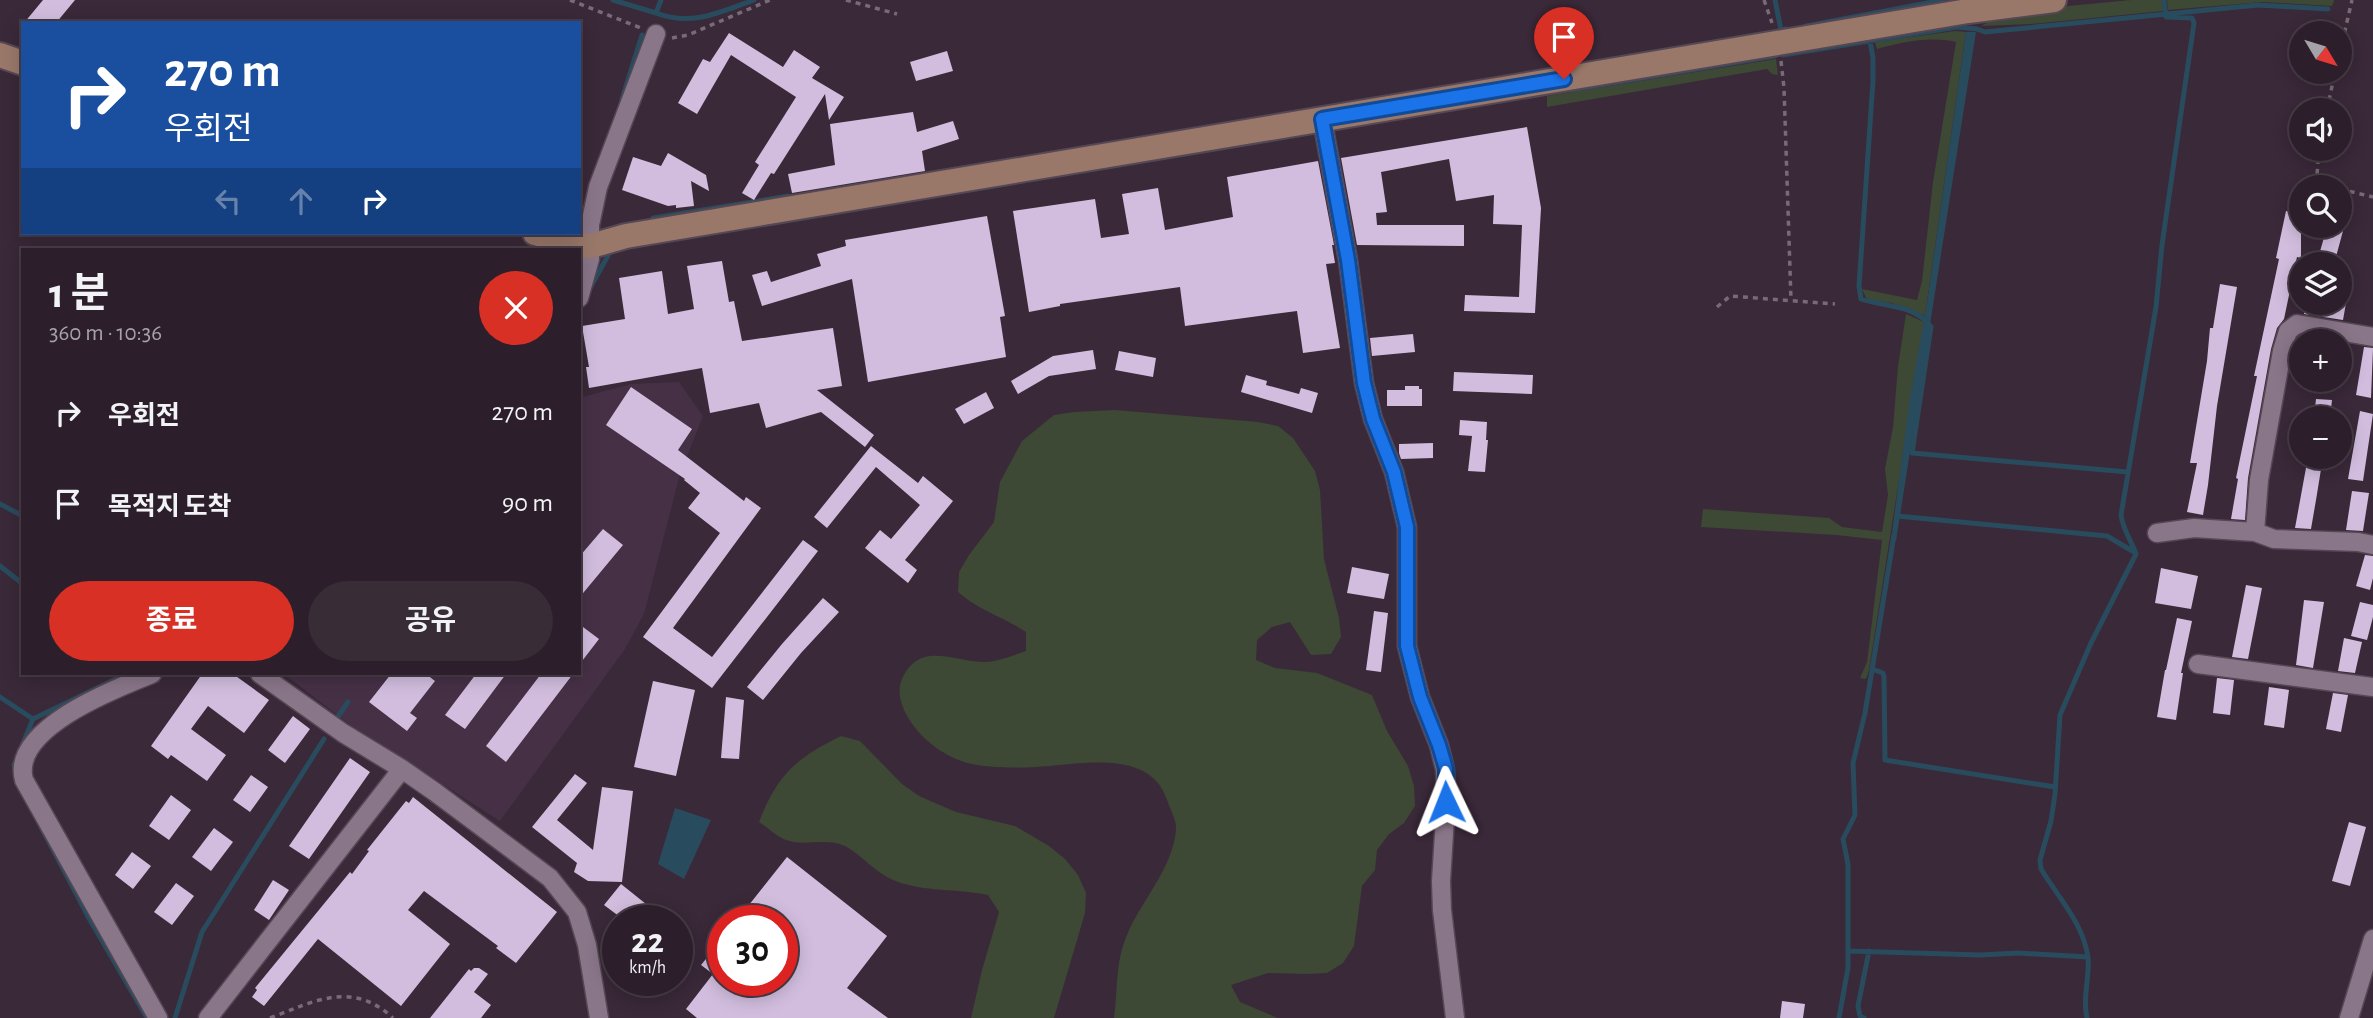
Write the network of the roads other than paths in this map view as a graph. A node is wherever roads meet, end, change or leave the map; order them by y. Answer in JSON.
{"nodes":[{"id":1,"x":2054,"y":0,"type":"edge"},
{"id":2,"x":656,"y":34,"type":"road end"},
{"id":3,"x":0,"y":55,"type":"edge"},
{"id":4,"x":21,"y":62,"type":"edge"},
{"id":5,"x":1322,"y":119,"type":"junction"},
{"id":6,"x":541,"y":235,"type":"edge"},
{"id":7,"x":591,"y":246,"type":"junction"},
{"id":8,"x":581,"y":294,"type":"edge"},
{"id":9,"x":2373,"y":337,"type":"edge"},
{"id":10,"x":2255,"y":532,"type":"junction"},
{"id":11,"x":2157,"y":533,"type":"dead end"},
{"id":12,"x":2373,"y":545,"type":"edge"},
{"id":13,"x":2198,"y":664,"type":"dead end"},
{"id":14,"x":150,"y":675,"type":"edge"},
{"id":15,"x":261,"y":675,"type":"edge"},
{"id":16,"x":2373,"y":687,"type":"edge"},
{"id":17,"x":402,"y":768,"type":"junction"},
{"id":18,"x":2373,"y":939,"type":"edge"},
{"id":19,"x":158,"y":1018,"type":"edge"},
{"id":20,"x":208,"y":1018,"type":"edge"},
{"id":21,"x":599,"y":1018,"type":"edge"},
{"id":22,"x":1455,"y":1018,"type":"edge"},
{"id":23,"x":2349,"y":1018,"type":"edge"}],
"edges":[{"from":1,"to":5,"type":"street"},
{"from":2,"to":7,"type":"street"},
{"from":3,"to":4,"type":"street"},
{"from":5,"to":7,"type":"street"},
{"from":5,"to":22,"type":"street"},
{"from":6,"to":7,"type":"street"},
{"from":7,"to":8,"type":"street"},
{"from":9,"to":10,"type":"street"},
{"from":10,"to":11,"type":"street"},
{"from":10,"to":12,"type":"street"},
{"from":13,"to":16,"type":"street"},
{"from":14,"to":19,"type":"street"},
{"from":15,"to":17,"type":"street"},
{"from":17,"to":20,"type":"street"},
{"from":17,"to":21,"type":"street"},
{"from":18,"to":23,"type":"street"}]}
